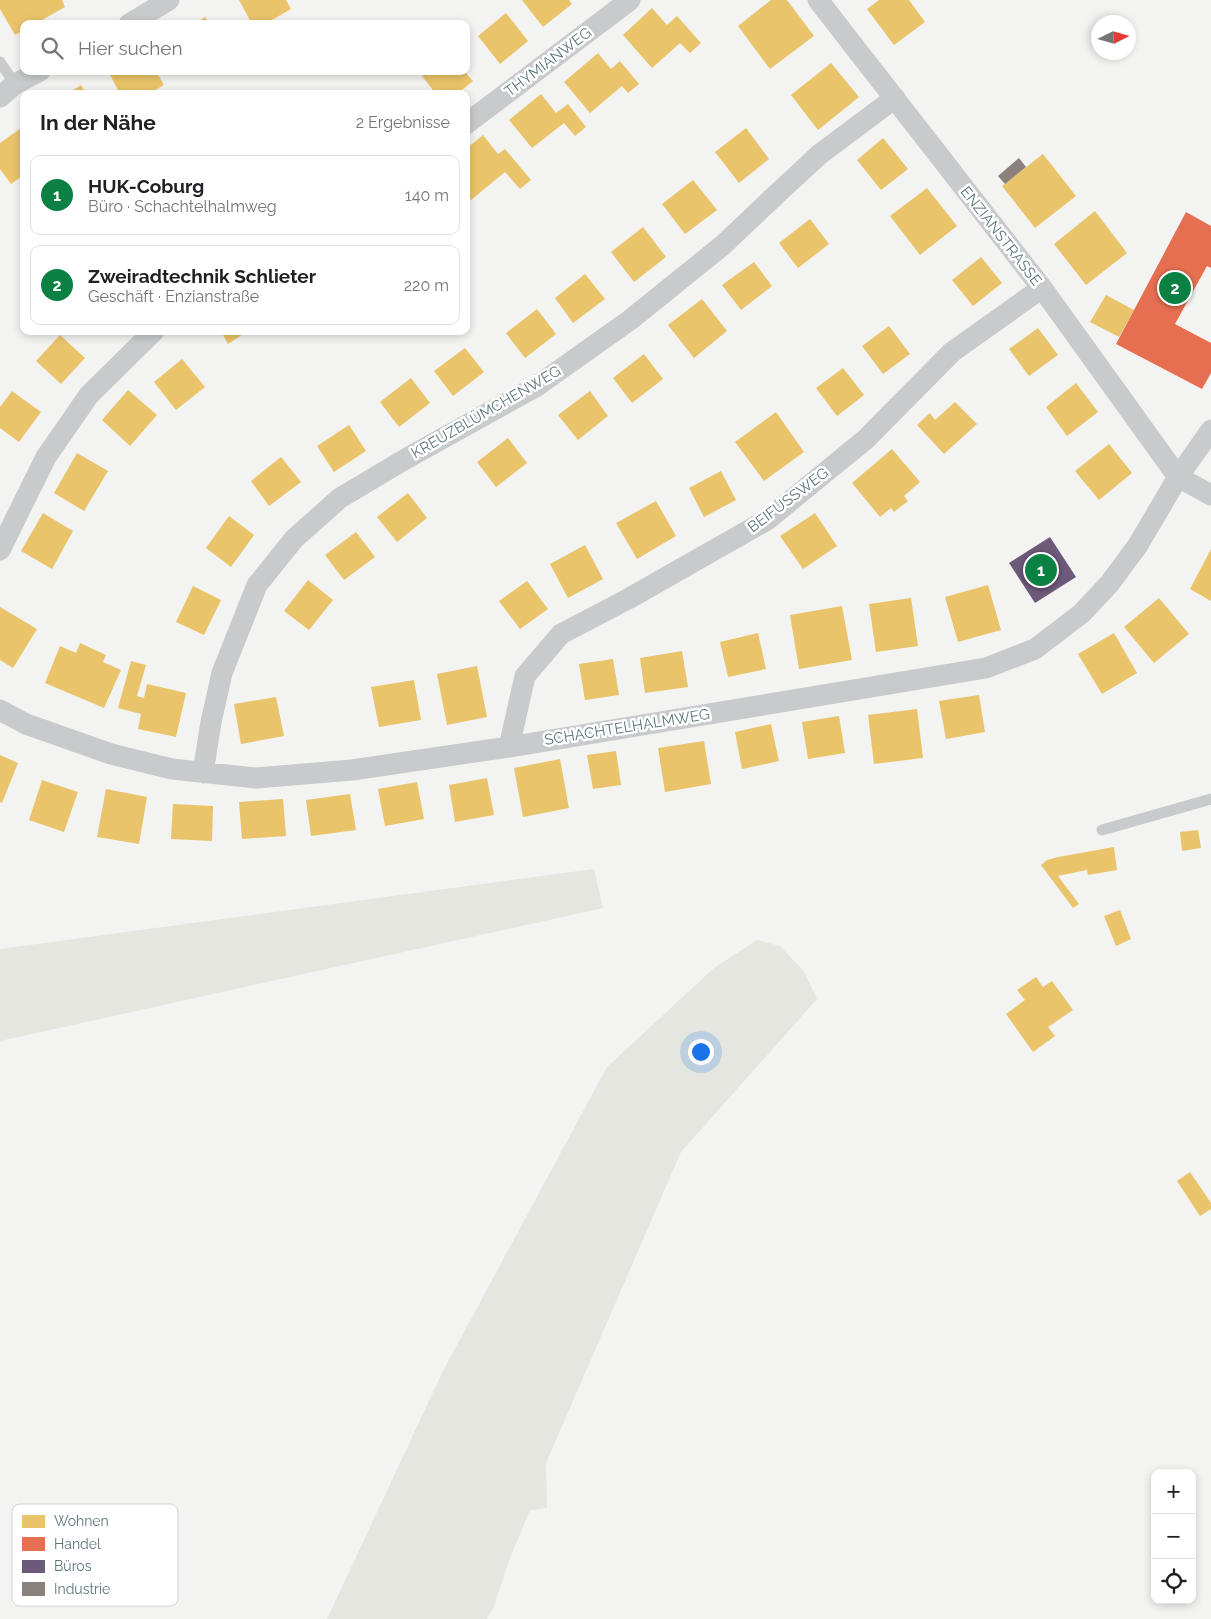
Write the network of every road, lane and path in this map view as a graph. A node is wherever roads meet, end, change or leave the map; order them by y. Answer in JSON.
{"nodes":[{"id":1,"x":169,"y":0,"type":"edge"},
{"id":2,"x":630,"y":0,"type":"edge"},
{"id":3,"x":818,"y":0,"type":"edge"},
{"id":4,"x":136,"y":20,"type":"edge"},
{"id":5,"x":0,"y":62,"type":"edge"},
{"id":6,"x":33,"y":75,"type":"edge"},
{"id":7,"x":7,"y":91,"type":"edge"},
{"id":8,"x":895,"y":98,"type":"junction"},
{"id":9,"x":470,"y":121,"type":"edge"},
{"id":10,"x":1042,"y":288,"type":"junction"},
{"id":11,"x":150,"y":335,"type":"edge"},
{"id":12,"x":1209,"y":434,"type":"edge"},
{"id":13,"x":1178,"y":477,"type":"junction"},
{"id":14,"x":1211,"y":495,"type":"edge"},
{"id":15,"x":0,"y":550,"type":"edge"},
{"id":16,"x":0,"y":710,"type":"edge"},
{"id":17,"x":509,"y":747,"type":"junction"},
{"id":18,"x":203,"y":773,"type":"junction"},
{"id":19,"x":1211,"y":799,"type":"edge"},
{"id":20,"x":1102,"y":830,"type":"dead end"}],
"edges":[{"from":1,"to":4,"type":"street"},
{"from":2,"to":9,"type":"street","name":"THYMIANWEG"},
{"from":3,"to":8,"type":"street","name":"ENZIANSTRASSE"},
{"from":5,"to":7,"type":"lane"},
{"from":6,"to":7,"type":"street"},
{"from":8,"to":10,"type":"street","name":"ENZIANSTRASSE"},
{"from":8,"to":18,"type":"street","name":"KREUZBLÜMCHENWEG"},
{"from":10,"to":13,"type":"street","name":"ENZIANSTRASSE"},
{"from":10,"to":17,"type":"street","name":"BEIFUSSWEG"},
{"from":11,"to":15,"type":"street"},
{"from":12,"to":13,"type":"street","name":"SCHACHTELHALMWEG"},
{"from":13,"to":14,"type":"street"},
{"from":13,"to":17,"type":"street","name":"SCHACHTELHALMWEG"},
{"from":16,"to":18,"type":"street","name":"SCHACHTELHALMWEG"},
{"from":17,"to":18,"type":"street","name":"SCHACHTELHALMWEG"},
{"from":19,"to":20,"type":"lane"}]}
